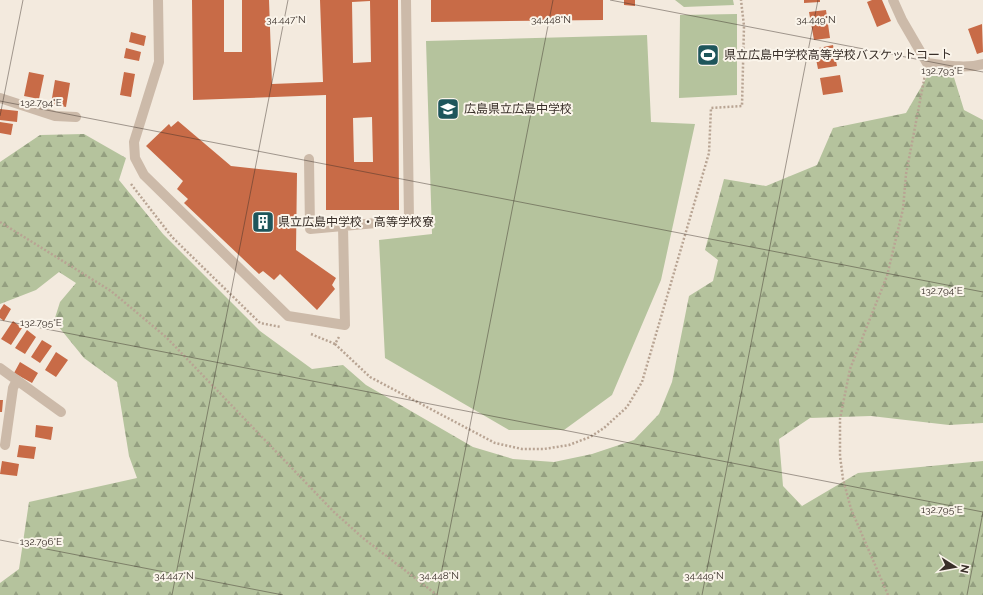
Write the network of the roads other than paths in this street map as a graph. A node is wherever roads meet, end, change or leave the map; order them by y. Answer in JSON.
{"nodes":[{"id":1,"x":158,"y":0,"type":"edge"},
{"id":2,"x":406,"y":0,"type":"edge"},
{"id":3,"x":893,"y":0,"type":"edge"},
{"id":4,"x":983,"y":64,"type":"edge"},
{"id":5,"x":0,"y":98,"type":"edge"},
{"id":6,"x":76,"y":117,"type":"dead end"},
{"id":7,"x":309,"y":159,"type":"dead end"},
{"id":8,"x":343,"y":226,"type":"junction"},
{"id":9,"x":0,"y":368,"type":"edge"},
{"id":10,"x":17,"y":380,"type":"junction"},
{"id":11,"x":61,"y":412,"type":"dead end"},
{"id":12,"x":5,"y":445,"type":"dead end"}],
"edges":[{"from":1,"to":8,"type":"street"},
{"from":2,"to":8,"type":"street"},
{"from":3,"to":4,"type":"street"},
{"from":5,"to":6,"type":"street"},
{"from":7,"to":8,"type":"street"},
{"from":9,"to":10,"type":"street"},
{"from":10,"to":11,"type":"street"},
{"from":10,"to":12,"type":"street"}]}
